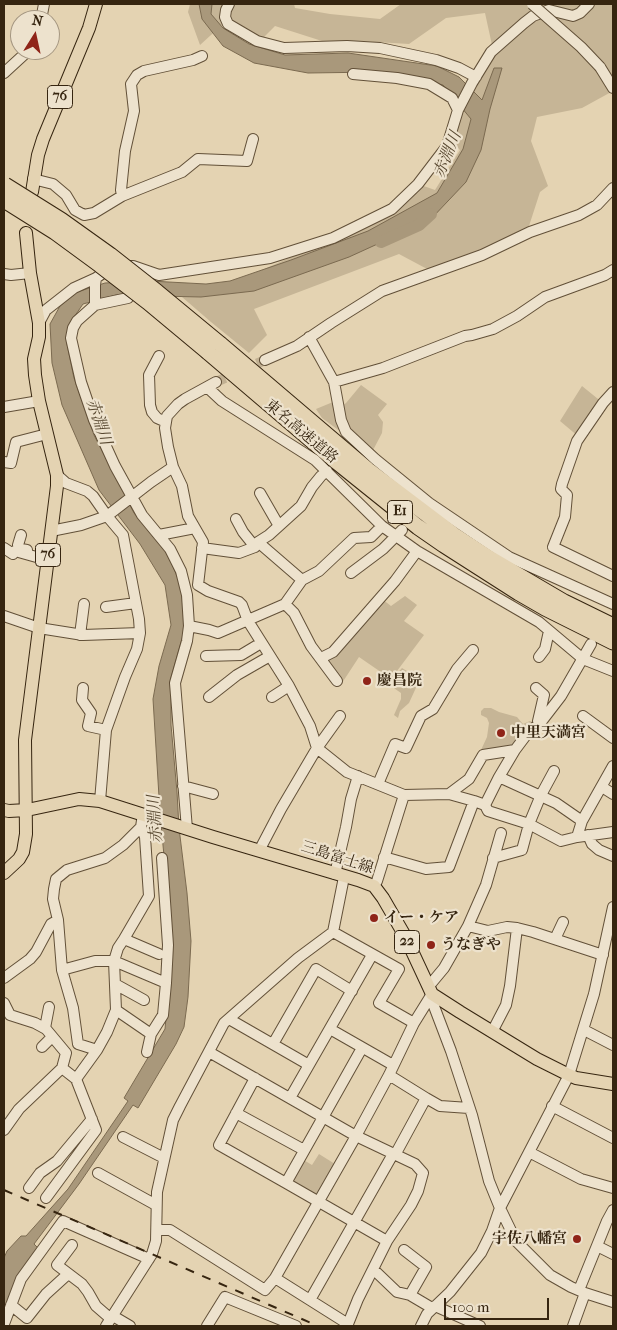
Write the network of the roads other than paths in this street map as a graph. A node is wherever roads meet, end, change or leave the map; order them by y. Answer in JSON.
{"nodes":[{"id":1,"x":96,"y":4,"type":"edge"},
{"id":2,"x":228,"y":4,"type":"edge"},
{"id":3,"x":532,"y":4,"type":"edge"},
{"id":4,"x":589,"y":4,"type":"edge"},
{"id":5,"x":202,"y":56,"type":"dead end"},
{"id":6,"x":18,"y":60,"type":"edge"},
{"id":7,"x":4,"y":73,"type":"edge"},
{"id":8,"x":353,"y":74,"type":"dead end"},
{"id":9,"x":474,"y":80,"type":"junction"},
{"id":10,"x":613,"y":88,"type":"edge"},
{"id":11,"x":458,"y":110,"type":"junction"},
{"id":12,"x":253,"y":139,"type":"dead end"},
{"id":13,"x":33,"y":179,"type":"junction"},
{"id":14,"x":4,"y":184,"type":"edge"},
{"id":15,"x":613,"y":188,"type":"edge"},
{"id":16,"x":32,"y":192,"type":"dead end"},
{"id":17,"x":122,"y":196,"type":"junction"},
{"id":18,"x":4,"y":200,"type":"edge"},
{"id":19,"x":26,"y":233,"type":"dead end"},
{"id":20,"x":613,"y":270,"type":"edge"},
{"id":21,"x":4,"y":274,"type":"edge"},
{"id":22,"x":30,"y":274,"type":"junction"},
{"id":23,"x":96,"y":282,"type":"junction"},
{"id":24,"x":128,"y":298,"type":"dead end"},
{"id":25,"x":95,"y":305,"type":"junction"},
{"id":26,"x":39,"y":323,"type":"junction"},
{"id":27,"x":308,"y":337,"type":"junction"},
{"id":28,"x":214,"y":348,"type":"junction"},
{"id":29,"x":159,"y":356,"type":"dead end"},
{"id":30,"x":265,"y":360,"type":"tunnel mouth"},
{"id":31,"x":334,"y":382,"type":"junction"},
{"id":32,"x":613,"y":392,"type":"edge"},
{"id":33,"x":39,"y":401,"type":"junction"},
{"id":34,"x":4,"y":407,"type":"edge"},
{"id":35,"x":166,"y":422,"type":"junction"},
{"id":36,"x":47,"y":434,"type":"junction"},
{"id":37,"x":4,"y":462,"type":"edge"},
{"id":38,"x":173,"y":468,"type":"junction"},
{"id":39,"x":327,"y":471,"type":"junction"},
{"id":40,"x":57,"y":475,"type":"junction"},
{"id":41,"x":260,"y":493,"type":"dead end"},
{"id":42,"x":132,"y":497,"type":"junction"},
{"id":43,"x":108,"y":516,"type":"junction"},
{"id":44,"x":236,"y":519,"type":"dead end"},
{"id":45,"x":279,"y":526,"type":"junction"},
{"id":46,"x":382,"y":526,"type":"junction"},
{"id":47,"x":195,"y":528,"type":"junction"},
{"id":48,"x":51,"y":531,"type":"junction"},
{"id":49,"x":399,"y":533,"type":"junction"},
{"id":50,"x":22,"y":534,"type":"dead end"},
{"id":51,"x":159,"y":535,"type":"junction"},
{"id":52,"x":256,"y":545,"type":"junction"},
{"id":53,"x":4,"y":548,"type":"edge"},
{"id":54,"x":202,"y":548,"type":"junction"},
{"id":55,"x":417,"y":551,"type":"junction"},
{"id":56,"x":47,"y":558,"type":"junction"},
{"id":57,"x":351,"y":573,"type":"dead end"},
{"id":58,"x":613,"y":576,"type":"edge"},
{"id":59,"x":302,"y":580,"type":"junction"},
{"id":60,"x":136,"y":603,"type":"junction"},
{"id":61,"x":84,"y":604,"type":"dead end"},
{"id":62,"x":285,"y":604,"type":"junction"},
{"id":63,"x":106,"y":607,"type":"dead end"},
{"id":64,"x":612,"y":612,"type":"edge"},
{"id":65,"x":4,"y":616,"type":"edge"},
{"id":66,"x":248,"y":621,"type":"junction"},
{"id":67,"x":189,"y":626,"type":"junction"},
{"id":68,"x":39,"y":628,"type":"junction"},
{"id":69,"x":549,"y":631,"type":"junction"},
{"id":70,"x":140,"y":633,"type":"junction"},
{"id":71,"x":80,"y":635,"type":"junction"},
{"id":72,"x":613,"y":642,"type":"edge"},
{"id":73,"x":261,"y":643,"type":"junction"},
{"id":74,"x":591,"y":644,"type":"dead end"},
{"id":75,"x":473,"y":650,"type":"dead end"},
{"id":76,"x":206,"y":656,"type":"dead end"},
{"id":77,"x":270,"y":656,"type":"junction"},
{"id":78,"x":539,"y":657,"type":"dead end"},
{"id":79,"x":321,"y":658,"type":"junction"},
{"id":80,"x":583,"y":659,"type":"junction"},
{"id":81,"x":613,"y":670,"type":"edge"},
{"id":82,"x":337,"y":681,"type":"dead end"},
{"id":83,"x":288,"y":686,"type":"junction"},
{"id":84,"x":83,"y":688,"type":"dead end"},
{"id":85,"x":536,"y":688,"type":"dead end"},
{"id":86,"x":209,"y":697,"type":"dead end"},
{"id":87,"x":272,"y":697,"type":"dead end"},
{"id":88,"x":340,"y":716,"type":"dead end"},
{"id":89,"x":583,"y":716,"type":"dead end"},
{"id":90,"x":540,"y":723,"type":"junction"},
{"id":91,"x":106,"y":730,"type":"junction"},
{"id":92,"x":613,"y":738,"type":"edge"},
{"id":93,"x":317,"y":748,"type":"junction"},
{"id":94,"x":515,"y":750,"type":"junction"},
{"id":95,"x":613,"y":766,"type":"edge"},
{"id":96,"x":554,"y":771,"type":"dead end"},
{"id":97,"x":358,"y":776,"type":"junction"},
{"id":98,"x":499,"y":777,"type":"junction"},
{"id":99,"x":378,"y":784,"type":"junction"},
{"id":100,"x":183,"y":786,"type":"junction"},
{"id":101,"x":602,"y":787,"type":"junction"},
{"id":102,"x":214,"y":794,"type":"dead end"},
{"id":103,"x":449,"y":794,"type":"junction"},
{"id":104,"x":613,"y":794,"type":"edge"},
{"id":105,"x":404,"y":795,"type":"junction"},
{"id":106,"x":541,"y":795,"type":"junction"},
{"id":107,"x":100,"y":801,"type":"junction"},
{"id":108,"x":474,"y":801,"type":"junction"},
{"id":109,"x":486,"y":804,"type":"junction"},
{"id":110,"x":4,"y":810,"type":"edge"},
{"id":111,"x":26,"y":810,"type":"junction"},
{"id":112,"x":582,"y":820,"type":"junction"},
{"id":113,"x":142,"y":821,"type":"junction"},
{"id":114,"x":529,"y":824,"type":"junction"},
{"id":115,"x":186,"y":829,"type":"junction"},
{"id":116,"x":501,"y":832,"type":"dead end"},
{"id":117,"x":613,"y":832,"type":"edge"},
{"id":118,"x":588,"y":835,"type":"junction"},
{"id":119,"x":577,"y":837,"type":"junction"},
{"id":120,"x":259,"y":851,"type":"junction"},
{"id":121,"x":384,"y":856,"type":"junction"},
{"id":122,"x":613,"y":856,"type":"edge"},
{"id":123,"x":162,"y":858,"type":"dead end"},
{"id":124,"x":493,"y":858,"type":"junction"},
{"id":125,"x":4,"y":874,"type":"edge"},
{"id":126,"x":339,"y":876,"type":"junction"},
{"id":127,"x":374,"y":886,"type":"junction"},
{"id":128,"x":613,"y":907,"type":"edge"},
{"id":129,"x":58,"y":920,"type":"junction"},
{"id":130,"x":563,"y":922,"type":"dead end"},
{"id":131,"x":468,"y":926,"type":"junction"},
{"id":132,"x":517,"y":928,"type":"junction"},
{"id":133,"x":333,"y":932,"type":"junction"},
{"id":134,"x":124,"y":939,"type":"junction"},
{"id":135,"x":555,"y":939,"type":"junction"},
{"id":136,"x":159,"y":954,"type":"dead end"},
{"id":137,"x":372,"y":954,"type":"junction"},
{"id":138,"x":603,"y":955,"type":"junction"},
{"id":139,"x":114,"y":961,"type":"junction"},
{"id":140,"x":62,"y":970,"type":"junction"},
{"id":141,"x":4,"y":978,"type":"edge"},
{"id":142,"x":166,"y":983,"type":"junction"},
{"id":143,"x":115,"y":984,"type":"junction"},
{"id":144,"x":430,"y":990,"type":"junction"},
{"id":145,"x":352,"y":991,"type":"junction"},
{"id":146,"x":144,"y":1000,"type":"dead end"},
{"id":147,"x":4,"y":1003,"type":"edge"},
{"id":148,"x":49,"y":1007,"type":"dead end"},
{"id":149,"x":116,"y":1010,"type":"junction"},
{"id":150,"x":229,"y":1019,"type":"junction"},
{"id":151,"x":414,"y":1024,"type":"junction"},
{"id":152,"x":45,"y":1028,"type":"junction"},
{"id":153,"x":330,"y":1029,"type":"junction"},
{"id":154,"x":584,"y":1030,"type":"junction"},
{"id":155,"x":492,"y":1032,"type":"junction"},
{"id":156,"x":151,"y":1034,"type":"junction"},
{"id":157,"x":52,"y":1037,"type":"junction"},
{"id":158,"x":273,"y":1044,"type":"junction"},
{"id":159,"x":613,"y":1045,"type":"edge"},
{"id":160,"x":42,"y":1047,"type":"dead end"},
{"id":161,"x":362,"y":1048,"type":"junction"},
{"id":162,"x":97,"y":1050,"type":"junction"},
{"id":163,"x":147,"y":1052,"type":"dead end"},
{"id":164,"x":209,"y":1052,"type":"junction"},
{"id":165,"x":309,"y":1065,"type":"junction"},
{"id":166,"x":394,"y":1065,"type":"junction"},
{"id":167,"x":62,"y":1068,"type":"junction"},
{"id":168,"x":389,"y":1075,"type":"junction"},
{"id":169,"x":569,"y":1076,"type":"junction"},
{"id":170,"x":255,"y":1078,"type":"junction"},
{"id":171,"x":76,"y":1079,"type":"junction"},
{"id":172,"x":613,"y":1084,"type":"edge"},
{"id":173,"x":290,"y":1098,"type":"junction"},
{"id":174,"x":426,"y":1098,"type":"junction"},
{"id":175,"x":552,"y":1106,"type":"junction"},
{"id":176,"x":469,"y":1108,"type":"junction"},
{"id":177,"x":236,"y":1113,"type":"junction"},
{"id":178,"x":323,"y":1117,"type":"junction"},
{"id":179,"x":92,"y":1120,"type":"junction"},
{"id":180,"x":4,"y":1130,"type":"edge"},
{"id":181,"x":124,"y":1136,"type":"dead end"},
{"id":182,"x":356,"y":1136,"type":"junction"},
{"id":183,"x":613,"y":1138,"type":"edge"},
{"id":184,"x":304,"y":1150,"type":"junction"},
{"id":185,"x":529,"y":1152,"type":"junction"},
{"id":186,"x":394,"y":1154,"type":"junction"},
{"id":187,"x":164,"y":1158,"type":"junction"},
{"id":188,"x":98,"y":1173,"type":"dead end"},
{"id":189,"x":286,"y":1182,"type":"junction"},
{"id":190,"x":29,"y":1188,"type":"dead end"},
{"id":191,"x":613,"y":1188,"type":"edge"},
{"id":192,"x":46,"y":1198,"type":"dead end"},
{"id":193,"x":319,"y":1201,"type":"junction"},
{"id":194,"x":156,"y":1205,"type":"junction"},
{"id":195,"x":500,"y":1208,"type":"junction"},
{"id":196,"x":613,"y":1210,"type":"edge"},
{"id":197,"x":354,"y":1222,"type":"junction"},
{"id":198,"x":157,"y":1230,"type":"junction"},
{"id":199,"x":387,"y":1241,"type":"junction"},
{"id":200,"x":72,"y":1245,"type":"dead end"},
{"id":201,"x":597,"y":1246,"type":"junction"},
{"id":202,"x":404,"y":1250,"type":"dead end"},
{"id":203,"x":613,"y":1254,"type":"edge"},
{"id":204,"x":150,"y":1256,"type":"junction"},
{"id":205,"x":373,"y":1269,"type":"junction"},
{"id":206,"x":68,"y":1274,"type":"junction"},
{"id":207,"x":275,"y":1278,"type":"junction"},
{"id":208,"x":582,"y":1292,"type":"junction"},
{"id":209,"x":410,"y":1295,"type":"junction"},
{"id":210,"x":310,"y":1300,"type":"junction"},
{"id":211,"x":613,"y":1302,"type":"edge"},
{"id":212,"x":11,"y":1306,"type":"junction"},
{"id":213,"x":433,"y":1307,"type":"junction"},
{"id":214,"x":110,"y":1321,"type":"edge"},
{"id":215,"x":4,"y":1324,"type":"edge"},
{"id":216,"x":130,"y":1326,"type":"edge"},
{"id":217,"x":208,"y":1326,"type":"edge"},
{"id":218,"x":296,"y":1326,"type":"edge"},
{"id":219,"x":420,"y":1326,"type":"edge"},
{"id":220,"x":480,"y":1326,"type":"edge"},
{"id":221,"x":573,"y":1326,"type":"edge"}],
"edges":[{"from":1,"to":13,"type":"main road","number":"76"},
{"from":2,"to":9,"type":"street"},
{"from":3,"to":10,"type":"street","bridge":true},
{"from":4,"to":9,"type":"street"},
{"from":5,"to":17,"type":"street"},
{"from":6,"to":7,"type":"street"},
{"from":8,"to":11,"type":"street"},
{"from":9,"to":11,"type":"street"},
{"from":11,"to":23,"type":"street"},
{"from":12,"to":17,"type":"street"},
{"from":13,"to":16,"type":"main road","number":"76"},
{"from":13,"to":17,"type":"street"},
{"from":14,"to":28,"type":"highway","name":"東名高速道路","number":"E1","bridge":true},
{"from":15,"to":27,"type":"street"},
{"from":18,"to":28,"type":"highway","name":"東名高速道路","number":"E1","bridge":true},
{"from":19,"to":22,"type":"main road","number":"76"},
{"from":20,"to":31,"type":"street"},
{"from":21,"to":22,"type":"street"},
{"from":22,"to":26,"type":"main road","number":"76"},
{"from":23,"to":25,"type":"street"},
{"from":23,"to":26,"type":"street"},
{"from":24,"to":25,"type":"street"},
{"from":25,"to":42,"type":"street"},
{"from":26,"to":33,"type":"main road","number":"76"},
{"from":27,"to":30,"type":"street"},
{"from":27,"to":31,"type":"street"},
{"from":28,"to":64,"type":"highway","name":"東名高速道路","number":"E1"},
{"from":28,"to":72,"type":"highway","name":"東名高速道路","number":"E1"},
{"from":29,"to":35,"type":"street"},
{"from":31,"to":64,"type":"street"},
{"from":32,"to":58,"type":"street"},
{"from":33,"to":34,"type":"street"},
{"from":33,"to":36,"type":"main road","number":"76"},
{"from":35,"to":38,"type":"street"},
{"from":35,"to":39,"type":"street"},
{"from":36,"to":37,"type":"street"},
{"from":36,"to":40,"type":"main road","number":"76"},
{"from":38,"to":42,"type":"street"},
{"from":38,"to":47,"type":"street"},
{"from":39,"to":45,"type":"street"},
{"from":39,"to":46,"type":"street"},
{"from":40,"to":43,"type":"street"},
{"from":40,"to":48,"type":"main road","number":"76"},
{"from":41,"to":45,"type":"street"},
{"from":42,"to":43,"type":"street"},
{"from":42,"to":51,"type":"street"},
{"from":43,"to":48,"type":"street"},
{"from":43,"to":60,"type":"street"},
{"from":44,"to":52,"type":"street"},
{"from":45,"to":52,"type":"street"},
{"from":46,"to":49,"type":"street"},
{"from":46,"to":59,"type":"street"},
{"from":47,"to":51,"type":"street"},
{"from":47,"to":54,"type":"street"},
{"from":48,"to":56,"type":"main road","number":"76"},
{"from":49,"to":55,"type":"street"},
{"from":49,"to":57,"type":"street"},
{"from":50,"to":56,"type":"street"},
{"from":51,"to":67,"type":"street"},
{"from":52,"to":54,"type":"street"},
{"from":52,"to":59,"type":"street"},
{"from":53,"to":56,"type":"street"},
{"from":54,"to":66,"type":"street"},
{"from":55,"to":69,"type":"street"},
{"from":55,"to":79,"type":"street"},
{"from":56,"to":68,"type":"main road","number":"76"},
{"from":59,"to":62,"type":"street"},
{"from":60,"to":63,"type":"street"},
{"from":60,"to":70,"type":"street"},
{"from":61,"to":71,"type":"street"},
{"from":62,"to":66,"type":"street"},
{"from":62,"to":79,"type":"street"},
{"from":65,"to":68,"type":"street"},
{"from":66,"to":67,"type":"street"},
{"from":66,"to":73,"type":"street"},
{"from":67,"to":100,"type":"street"},
{"from":68,"to":71,"type":"street"},
{"from":68,"to":111,"type":"main road","number":"76"},
{"from":69,"to":78,"type":"street"},
{"from":69,"to":80,"type":"street"},
{"from":70,"to":71,"type":"street"},
{"from":70,"to":91,"type":"street"},
{"from":73,"to":76,"type":"street"},
{"from":73,"to":77,"type":"street"},
{"from":74,"to":80,"type":"street"},
{"from":75,"to":99,"type":"street"},
{"from":77,"to":83,"type":"street"},
{"from":77,"to":86,"type":"street"},
{"from":79,"to":82,"type":"street"},
{"from":80,"to":81,"type":"street"},
{"from":80,"to":90,"type":"street"},
{"from":83,"to":87,"type":"street"},
{"from":83,"to":93,"type":"street"},
{"from":84,"to":91,"type":"street"},
{"from":85,"to":90,"type":"street"},
{"from":88,"to":93,"type":"street"},
{"from":89,"to":92,"type":"street"},
{"from":90,"to":94,"type":"street"},
{"from":91,"to":107,"type":"street"},
{"from":93,"to":97,"type":"street"},
{"from":93,"to":120,"type":"street"},
{"from":94,"to":98,"type":"street"},
{"from":94,"to":103,"type":"street"},
{"from":95,"to":101,"type":"street"},
{"from":96,"to":106,"type":"street"},
{"from":97,"to":99,"type":"street"},
{"from":97,"to":126,"type":"street"},
{"from":98,"to":106,"type":"street"},
{"from":98,"to":109,"type":"street"},
{"from":99,"to":105,"type":"street"},
{"from":100,"to":102,"type":"street"},
{"from":100,"to":115,"type":"street"},
{"from":101,"to":104,"type":"street"},
{"from":101,"to":112,"type":"street"},
{"from":103,"to":105,"type":"street"},
{"from":103,"to":108,"type":"street"},
{"from":105,"to":121,"type":"street"},
{"from":106,"to":112,"type":"street"},
{"from":106,"to":114,"type":"street"},
{"from":107,"to":111,"type":"main road","name":"三島富士線"},
{"from":107,"to":113,"type":"main road","name":"三島富士線"},
{"from":108,"to":109,"type":"street"},
{"from":108,"to":121,"type":"street"},
{"from":109,"to":114,"type":"street"},
{"from":110,"to":111,"type":"main road","name":"三島富士線"},
{"from":111,"to":125,"type":"main road","number":"76"},
{"from":112,"to":119,"type":"street"},
{"from":113,"to":115,"type":"main road","name":"三島富士線"},
{"from":113,"to":129,"type":"street"},
{"from":113,"to":134,"type":"street"},
{"from":114,"to":119,"type":"street"},
{"from":114,"to":124,"type":"street"},
{"from":115,"to":120,"type":"main road","name":"三島富士線"},
{"from":116,"to":124,"type":"street"},
{"from":117,"to":118,"type":"street"},
{"from":118,"to":119,"type":"street"},
{"from":118,"to":122,"type":"street"},
{"from":120,"to":126,"type":"main road","name":"三島富士線"},
{"from":121,"to":127,"type":"street"},
{"from":123,"to":142,"type":"street"},
{"from":124,"to":131,"type":"street"},
{"from":126,"to":127,"type":"main road","name":"三島富士線"},
{"from":126,"to":133,"type":"street"},
{"from":127,"to":144,"type":"main road","name":"三島富士線","number":"22"},
{"from":128,"to":138,"type":"street"},
{"from":129,"to":140,"type":"street"},
{"from":129,"to":141,"type":"street"},
{"from":130,"to":135,"type":"street"},
{"from":131,"to":132,"type":"street"},
{"from":131,"to":144,"type":"street"},
{"from":132,"to":135,"type":"street"},
{"from":132,"to":155,"type":"street"},
{"from":133,"to":137,"type":"street"},
{"from":133,"to":150,"type":"street"},
{"from":134,"to":136,"type":"street"},
{"from":134,"to":139,"type":"street"},
{"from":135,"to":138,"type":"street"},
{"from":137,"to":145,"type":"street"},
{"from":137,"to":151,"type":"street"},
{"from":138,"to":154,"type":"street"},
{"from":139,"to":140,"type":"street"},
{"from":139,"to":142,"type":"street"},
{"from":139,"to":143,"type":"street"},
{"from":140,"to":162,"type":"street"},
{"from":142,"to":156,"type":"street"},
{"from":143,"to":146,"type":"street"},
{"from":143,"to":149,"type":"street"},
{"from":144,"to":151,"type":"street"},
{"from":144,"to":155,"type":"main road"},
{"from":144,"to":176,"type":"street"},
{"from":145,"to":153,"type":"street"},
{"from":145,"to":158,"type":"street"},
{"from":147,"to":152,"type":"street"},
{"from":148,"to":152,"type":"street"},
{"from":149,"to":156,"type":"street"},
{"from":149,"to":162,"type":"street"},
{"from":150,"to":158,"type":"street"},
{"from":150,"to":164,"type":"street"},
{"from":151,"to":166,"type":"street"},
{"from":152,"to":157,"type":"street"},
{"from":153,"to":161,"type":"street"},
{"from":153,"to":165,"type":"street"},
{"from":154,"to":159,"type":"street"},
{"from":154,"to":169,"type":"street"},
{"from":155,"to":169,"type":"main road"},
{"from":156,"to":163,"type":"street"},
{"from":157,"to":160,"type":"street"},
{"from":157,"to":167,"type":"street"},
{"from":158,"to":165,"type":"street"},
{"from":161,"to":166,"type":"street"},
{"from":161,"to":178,"type":"street"},
{"from":162,"to":171,"type":"street"},
{"from":164,"to":170,"type":"street"},
{"from":164,"to":187,"type":"street"},
{"from":165,"to":173,"type":"street"},
{"from":166,"to":168,"type":"street"},
{"from":167,"to":171,"type":"street"},
{"from":167,"to":180,"type":"street"},
{"from":168,"to":174,"type":"street"},
{"from":168,"to":182,"type":"street"},
{"from":169,"to":172,"type":"main road"},
{"from":169,"to":175,"type":"street"},
{"from":170,"to":173,"type":"street"},
{"from":170,"to":177,"type":"street"},
{"from":171,"to":179,"type":"street"},
{"from":173,"to":178,"type":"street"},
{"from":174,"to":176,"type":"street"},
{"from":174,"to":186,"type":"street"},
{"from":175,"to":183,"type":"street"},
{"from":175,"to":185,"type":"street"},
{"from":176,"to":195,"type":"street"},
{"from":177,"to":184,"type":"street"},
{"from":177,"to":189,"type":"street"},
{"from":178,"to":182,"type":"street"},
{"from":178,"to":184,"type":"street"},
{"from":179,"to":190,"type":"street"},
{"from":179,"to":192,"type":"street"},
{"from":181,"to":187,"type":"street"},
{"from":182,"to":186,"type":"street"},
{"from":182,"to":193,"type":"street"},
{"from":184,"to":189,"type":"street"},
{"from":185,"to":191,"type":"street"},
{"from":185,"to":195,"type":"street"},
{"from":186,"to":197,"type":"street"},
{"from":186,"to":199,"type":"street"},
{"from":187,"to":194,"type":"street"},
{"from":188,"to":194,"type":"street"},
{"from":189,"to":193,"type":"street"},
{"from":193,"to":197,"type":"street"},
{"from":193,"to":207,"type":"street"},
{"from":194,"to":198,"type":"street"},
{"from":195,"to":208,"type":"street"},
{"from":195,"to":213,"type":"street"},
{"from":196,"to":201,"type":"street"},
{"from":197,"to":199,"type":"street"},
{"from":197,"to":210,"type":"street"},
{"from":198,"to":204,"type":"street"},
{"from":198,"to":207,"type":"street"},
{"from":199,"to":205,"type":"street"},
{"from":200,"to":206,"type":"street"},
{"from":201,"to":203,"type":"street"},
{"from":201,"to":208,"type":"street"},
{"from":202,"to":209,"type":"street"},
{"from":204,"to":212,"type":"street"},
{"from":204,"to":214,"type":"street"},
{"from":205,"to":209,"type":"street"},
{"from":205,"to":210,"type":"street"},
{"from":206,"to":212,"type":"street"},
{"from":206,"to":214,"type":"street"},
{"from":207,"to":210,"type":"street"},
{"from":208,"to":211,"type":"street"},
{"from":208,"to":221,"type":"street"},
{"from":209,"to":213,"type":"street"},
{"from":212,"to":215,"type":"street"},
{"from":213,"to":219,"type":"street"},
{"from":213,"to":220,"type":"street"},
{"from":214,"to":216,"type":"street"},
{"from":217,"to":218,"type":"street"}]}
